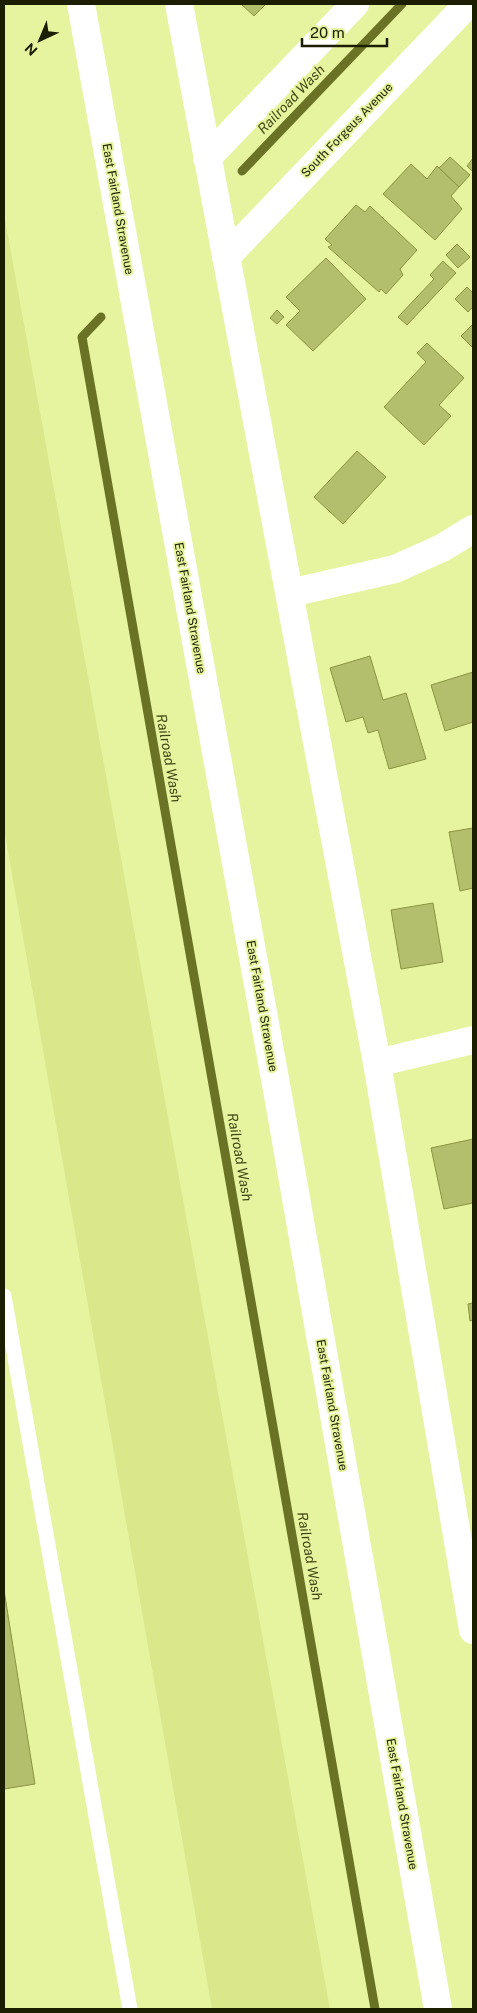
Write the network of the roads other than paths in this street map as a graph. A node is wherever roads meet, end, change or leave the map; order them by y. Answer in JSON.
{"nodes":[{"id":1,"x":81,"y":4,"type":"edge"},
{"id":2,"x":179,"y":4,"type":"edge"},
{"id":3,"x":355,"y":4,"type":"edge"},
{"id":4,"x":468,"y":4,"type":"edge"},
{"id":5,"x":207,"y":158,"type":"junction"},
{"id":6,"x":226,"y":257,"type":"junction"},
{"id":7,"x":473,"y":529,"type":"edge"},
{"id":8,"x":290,"y":593,"type":"junction"},
{"id":9,"x":473,"y":1040,"type":"edge"},
{"id":10,"x":377,"y":1063,"type":"junction"},
{"id":11,"x":4,"y":1296,"type":"edge"},
{"id":12,"x":464,"y":1527,"type":"edge"},
{"id":13,"x":473,"y":1630,"type":"edge"},
{"id":14,"x":130,"y":2009,"type":"edge"},
{"id":15,"x":438,"y":2009,"type":"edge"}],
"edges":[{"from":1,"to":15,"type":"street","name":"East Fairland Stravenue"},
{"from":2,"to":5,"type":"street"},
{"from":3,"to":5,"type":"street"},
{"from":4,"to":6,"type":"street","name":"South Forgeus Avenue"},
{"from":5,"to":6,"type":"street"},
{"from":6,"to":8,"type":"street"},
{"from":7,"to":8,"type":"street"},
{"from":8,"to":10,"type":"street"},
{"from":9,"to":10,"type":"street"},
{"from":10,"to":12,"type":"street"},
{"from":11,"to":14,"type":"lane"},
{"from":12,"to":13,"type":"street"}]}
